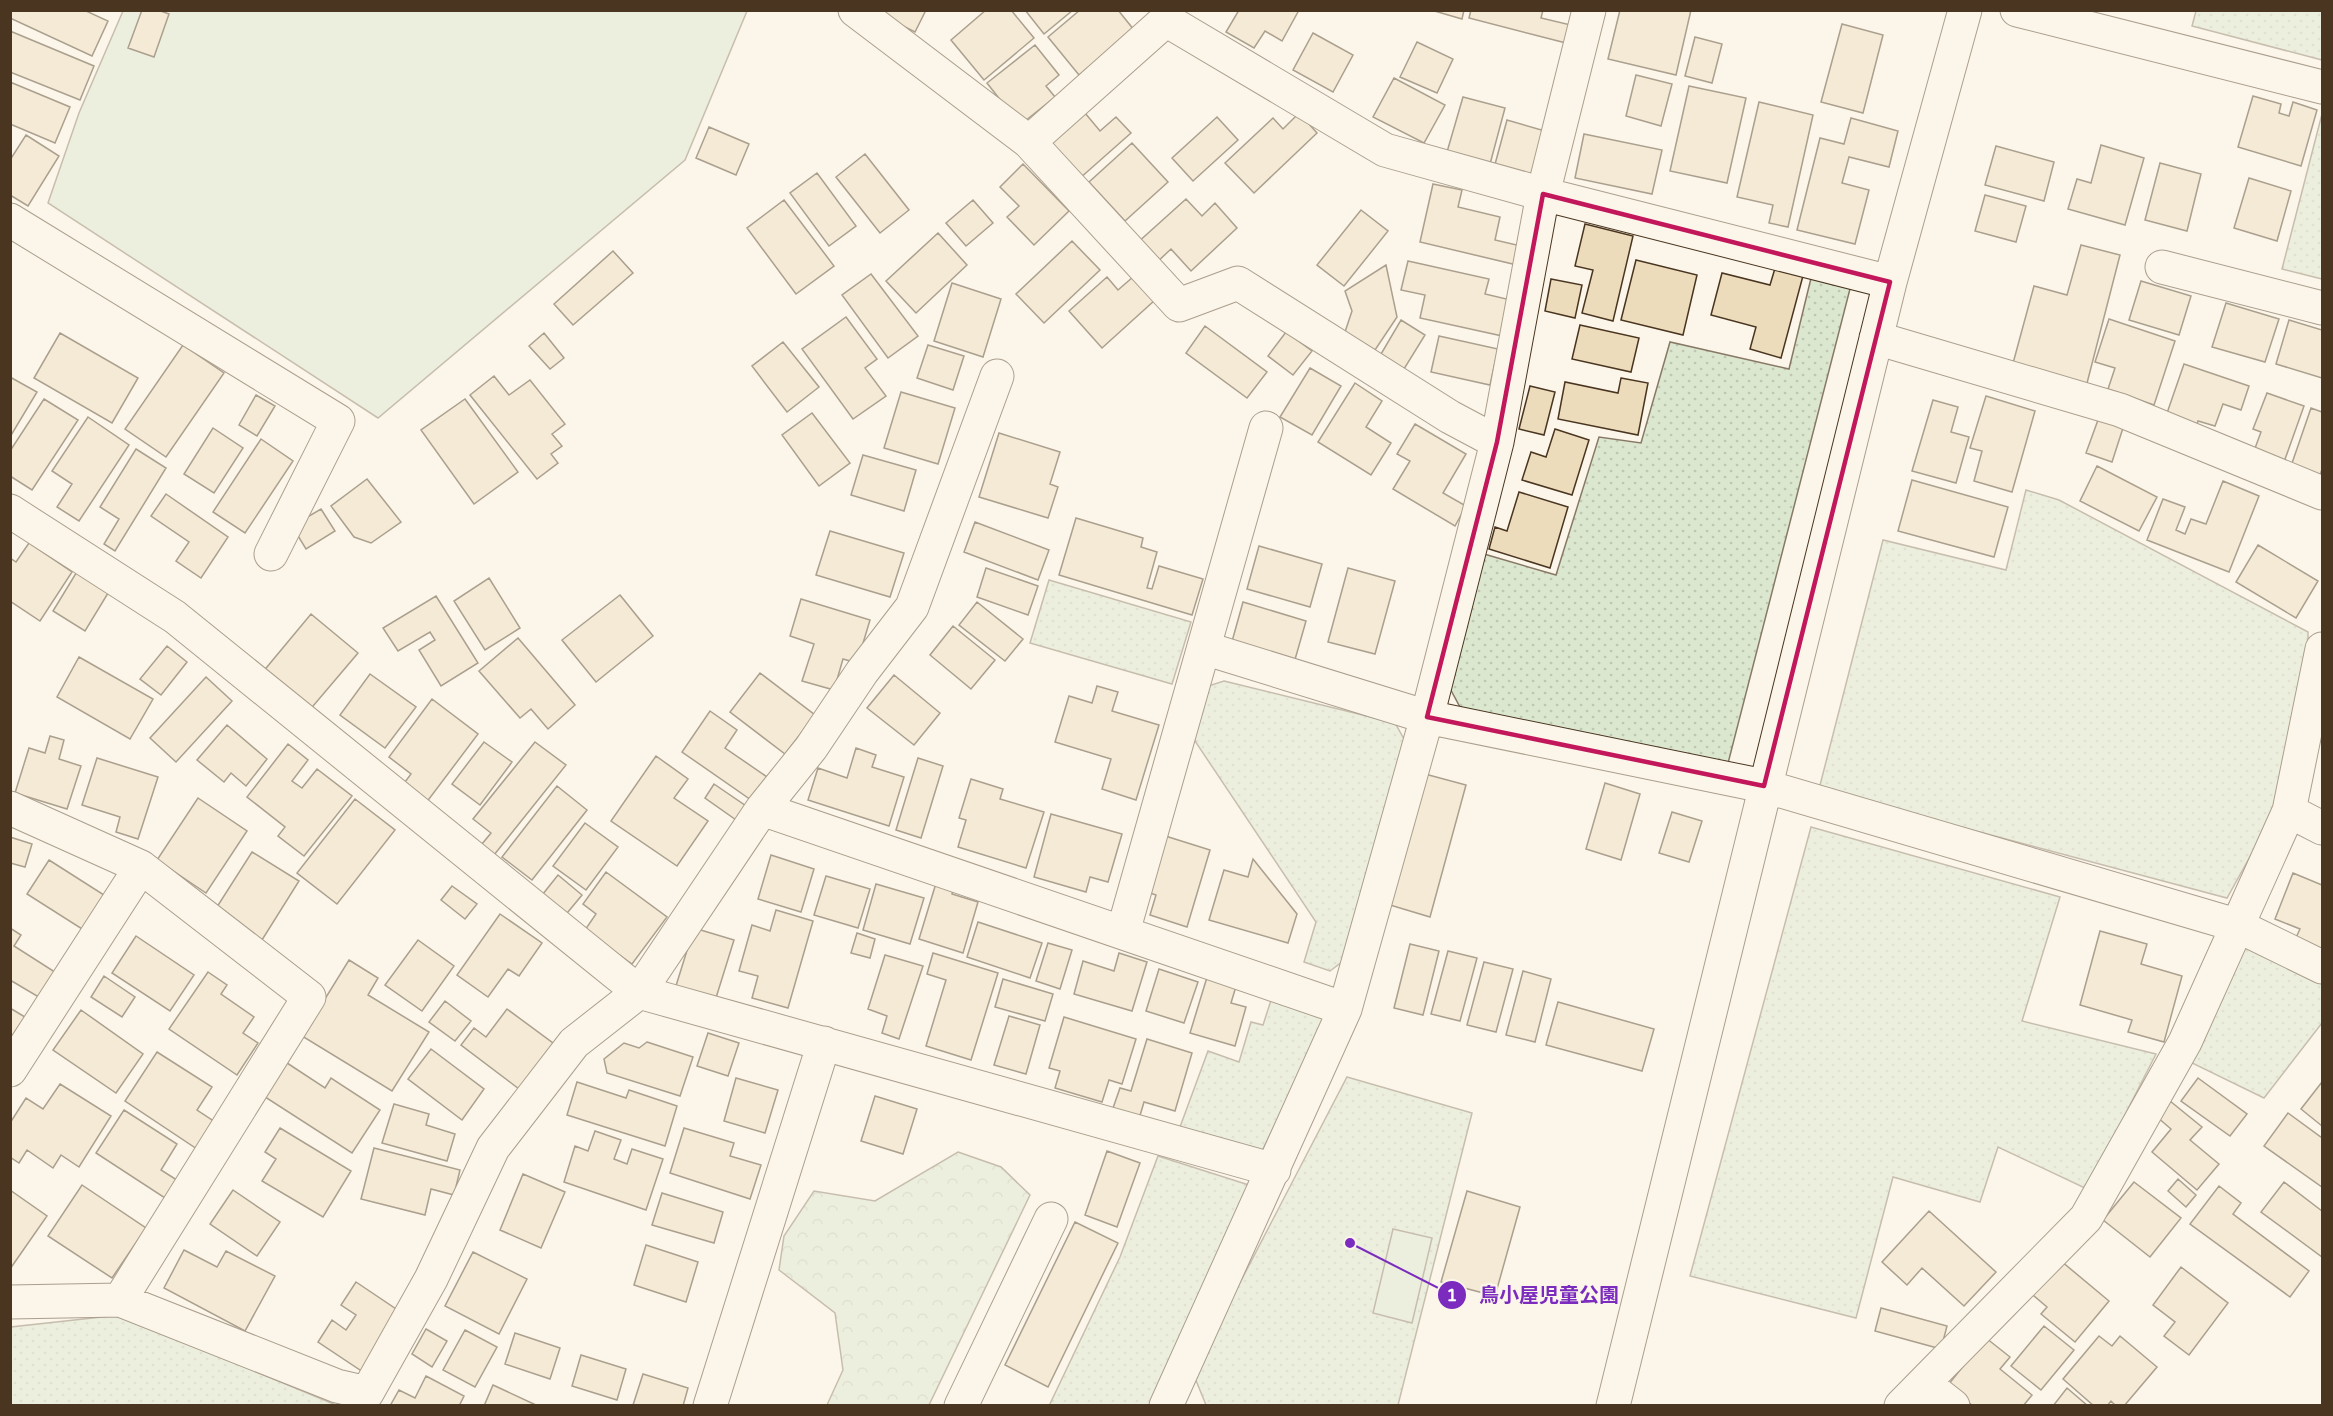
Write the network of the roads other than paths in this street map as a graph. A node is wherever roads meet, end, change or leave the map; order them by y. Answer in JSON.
{"nodes":[{"id":1,"x":855,"y":10,"type":"edge"},
{"id":2,"x":1589,"y":10,"type":"edge"},
{"id":3,"x":1965,"y":10,"type":"edge"},
{"id":4,"x":2017,"y":10,"type":"edge"},
{"id":5,"x":2322,"y":87,"type":"edge"},
{"id":6,"x":1029,"y":142,"type":"junction"},
{"id":7,"x":1543,"y":194,"type":"junction"},
{"id":8,"x":10,"y":219,"type":"edge"},
{"id":9,"x":2162,"y":267,"type":"dead end"},
{"id":10,"x":1890,"y":282,"type":"junction"},
{"id":11,"x":2322,"y":308,"type":"edge"},
{"id":12,"x":1876,"y":338,"type":"junction"},
{"id":13,"x":997,"y":376,"type":"dead end"},
{"id":14,"x":1266,"y":428,"type":"dead end"},
{"id":15,"x":1497,"y":442,"type":"junction"},
{"id":16,"x":2322,"y":493,"type":"edge"},
{"id":17,"x":10,"y":511,"type":"edge"},
{"id":18,"x":271,"y":554,"type":"dead end"},
{"id":19,"x":1204,"y":648,"type":"junction"},
{"id":20,"x":2322,"y":649,"type":"edge"},
{"id":21,"x":1427,"y":717,"type":"junction"},
{"id":22,"x":1764,"y":786,"type":"junction"},
{"id":23,"x":10,"y":808,"type":"edge"},
{"id":24,"x":762,"y":809,"type":"junction"},
{"id":25,"x":2289,"y":811,"type":"junction"},
{"id":26,"x":2322,"y":828,"type":"edge"},
{"id":27,"x":141,"y":867,"type":"junction"},
{"id":28,"x":2236,"y":925,"type":"junction"},
{"id":29,"x":1124,"y":932,"type":"junction"},
{"id":30,"x":2322,"y":967,"type":"edge"},
{"id":31,"x":639,"y":992,"type":"junction"},
{"id":32,"x":1345,"y":1009,"type":"junction"},
{"id":33,"x":825,"y":1043,"type":"junction"},
{"id":34,"x":10,"y":1070,"type":"edge"},
{"id":35,"x":1274,"y":1170,"type":"junction"},
{"id":36,"x":1051,"y":1219,"type":"dead end"},
{"id":37,"x":120,"y":1300,"type":"junction"},
{"id":38,"x":10,"y":1302,"type":"edge"},
{"id":39,"x":1925,"y":1384,"type":"junction"},
{"id":40,"x":710,"y":1406,"type":"edge"},
{"id":41,"x":961,"y":1406,"type":"edge"},
{"id":42,"x":1166,"y":1406,"type":"edge"},
{"id":43,"x":1612,"y":1406,"type":"edge"},
{"id":44,"x":1901,"y":1406,"type":"edge"},
{"id":45,"x":1953,"y":1406,"type":"edge"}],
"edges":[{"from":1,"to":6,"type":"street"},
{"from":2,"to":7,"type":"street"},
{"from":3,"to":10,"type":"street"},
{"from":4,"to":5,"type":"street"},
{"from":6,"to":7,"type":"street"},
{"from":6,"to":15,"type":"street"},
{"from":7,"to":10,"type":"street"},
{"from":7,"to":15,"type":"street"},
{"from":8,"to":18,"type":"street"},
{"from":9,"to":11,"type":"street"},
{"from":10,"to":12,"type":"street"},
{"from":12,"to":16,"type":"street"},
{"from":12,"to":22,"type":"street"},
{"from":13,"to":24,"type":"street"},
{"from":14,"to":19,"type":"street"},
{"from":15,"to":21,"type":"street"},
{"from":17,"to":31,"type":"street"},
{"from":19,"to":21,"type":"street"},
{"from":19,"to":29,"type":"street"},
{"from":20,"to":25,"type":"street"},
{"from":21,"to":22,"type":"street"},
{"from":21,"to":32,"type":"street"},
{"from":22,"to":28,"type":"street"},
{"from":22,"to":43,"type":"street"},
{"from":23,"to":27,"type":"street"},
{"from":24,"to":29,"type":"street"},
{"from":24,"to":31,"type":"street"},
{"from":25,"to":26,"type":"street"},
{"from":25,"to":28,"type":"street"},
{"from":27,"to":34,"type":"street"},
{"from":27,"to":37,"type":"street"},
{"from":28,"to":30,"type":"street"},
{"from":28,"to":39,"type":"street"},
{"from":29,"to":32,"type":"street"},
{"from":31,"to":33,"type":"street"},
{"from":31,"to":37,"type":"street"},
{"from":32,"to":35,"type":"street"},
{"from":33,"to":35,"type":"street"},
{"from":33,"to":40,"type":"street"},
{"from":35,"to":42,"type":"street"},
{"from":36,"to":41,"type":"street"},
{"from":37,"to":38,"type":"street"},
{"from":39,"to":44,"type":"street"},
{"from":39,"to":45,"type":"street"}]}
